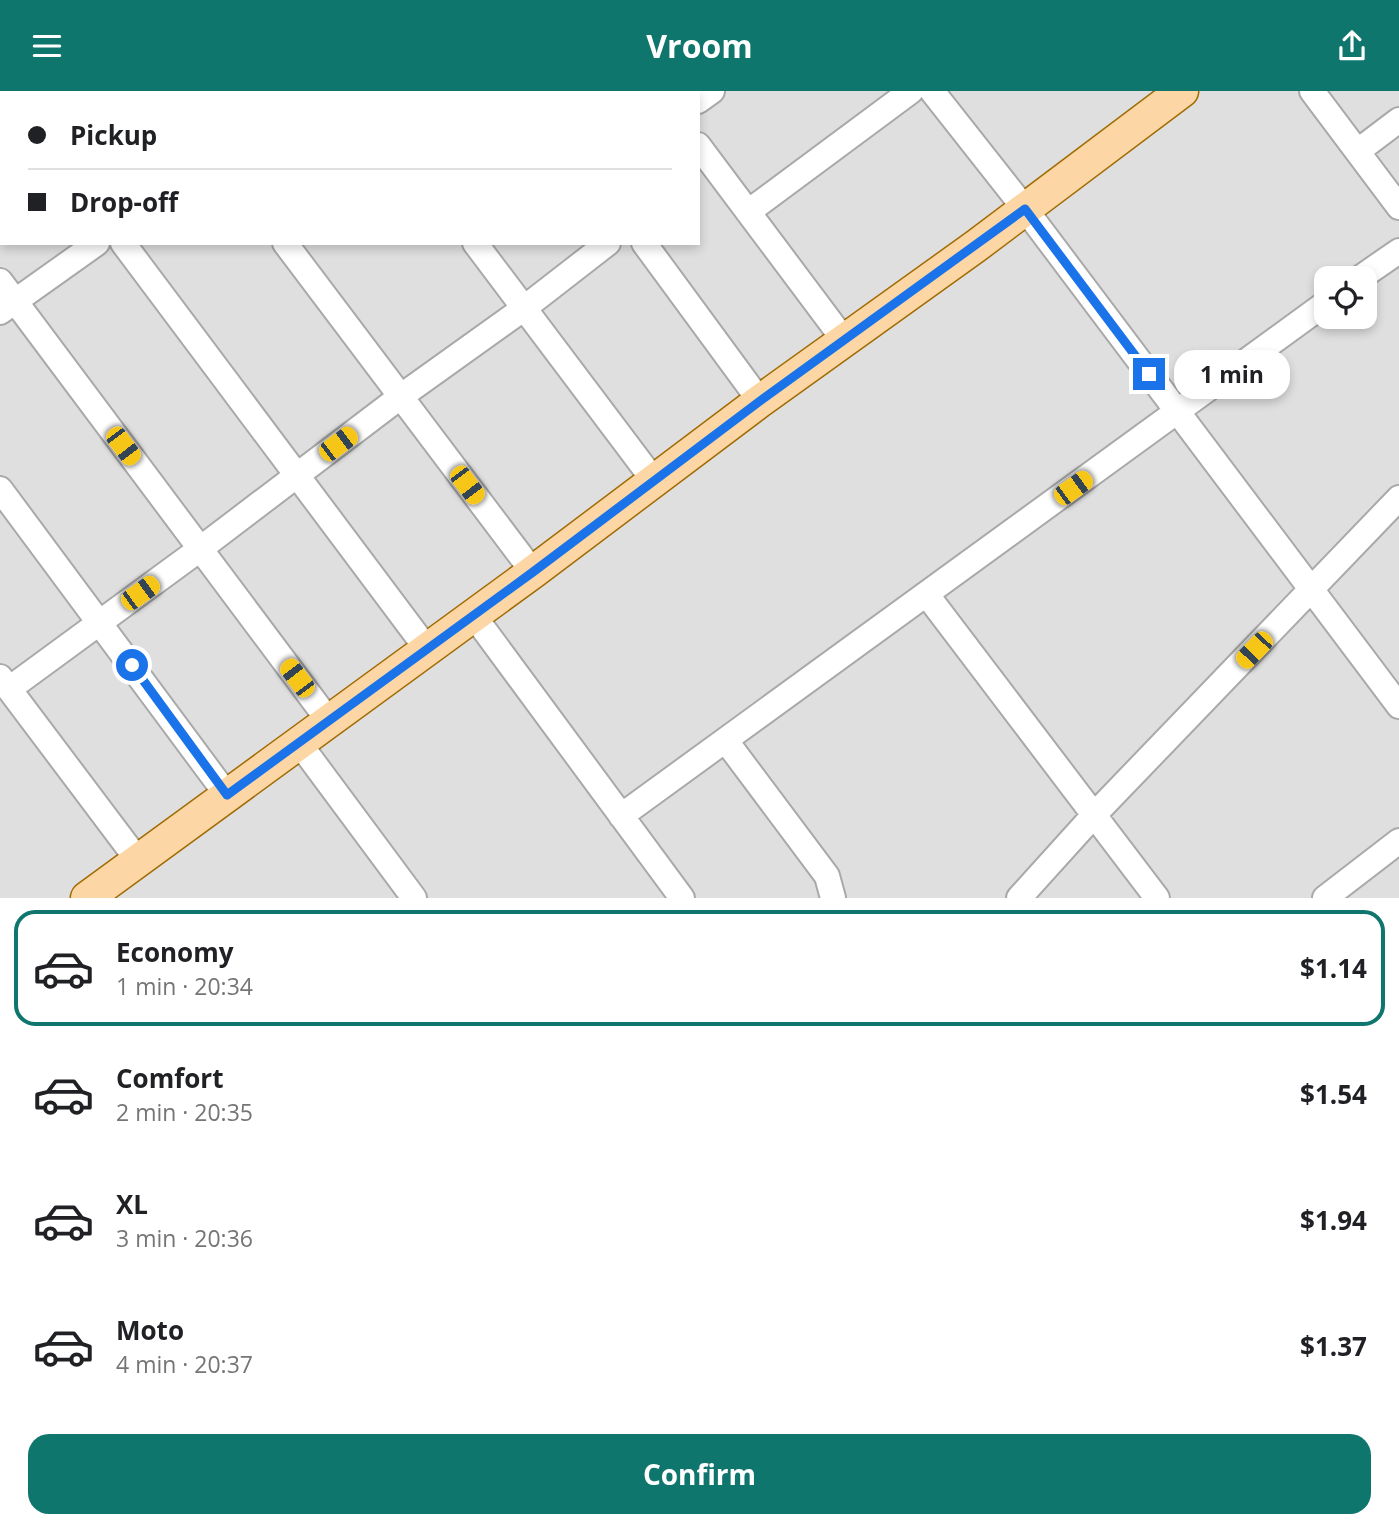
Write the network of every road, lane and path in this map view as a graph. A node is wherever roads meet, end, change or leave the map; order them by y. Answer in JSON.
{"nodes":[{"id":1,"x":911,"y":91,"type":"edge"},
{"id":2,"x":932,"y":91,"type":"edge"},
{"id":3,"x":1182,"y":91,"type":"edge"},
{"id":4,"x":1312,"y":91,"type":"edge"},
{"id":5,"x":1399,"y":120,"type":"edge"},
{"id":6,"x":1358,"y":151,"type":"junction"},
{"id":7,"x":703,"y":161,"type":"edge"},
{"id":8,"x":1399,"y":208,"type":"edge"},
{"id":9,"x":1025,"y":209,"type":"junction"},
{"id":10,"x":748,"y":212,"type":"junction"},
{"id":11,"x":94,"y":245,"type":"edge"},
{"id":12,"x":124,"y":245,"type":"edge"},
{"id":13,"x":286,"y":245,"type":"edge"},
{"id":14,"x":476,"y":245,"type":"edge"},
{"id":15,"x":605,"y":245,"type":"edge"},
{"id":16,"x":646,"y":245,"type":"edge"},
{"id":17,"x":1399,"y":250,"type":"edge"},
{"id":18,"x":1377,"y":266,"type":"edge"},
{"id":19,"x":0,"y":281,"type":"edge"},
{"id":20,"x":8,"y":307,"type":"edge"},
{"id":21,"x":523,"y":309,"type":"junction"},
{"id":22,"x":1314,"y":312,"type":"edge"},
{"id":23,"x":844,"y":340,"type":"junction"},
{"id":24,"x":400,"y":397,"type":"junction"},
{"id":25,"x":760,"y":401,"type":"junction"},
{"id":26,"x":1176,"y":411,"type":"junction"},
{"id":27,"x":296,"y":476,"type":"junction"},
{"id":28,"x":656,"y":482,"type":"junction"},
{"id":29,"x":0,"y":489,"type":"edge"},
{"id":30,"x":1399,"y":498,"type":"edge"},
{"id":31,"x":200,"y":549,"type":"junction"},
{"id":32,"x":533,"y":572,"type":"junction"},
{"id":33,"x":1311,"y":590,"type":"junction"},
{"id":34,"x":927,"y":595,"type":"junction"},
{"id":35,"x":474,"y":615,"type":"junction"},
{"id":36,"x":100,"y":622,"type":"junction"},
{"id":37,"x":427,"y":649,"type":"junction"},
{"id":38,"x":4,"y":683,"type":"edge"},
{"id":39,"x":1399,"y":706,"type":"edge"},
{"id":40,"x":330,"y":721,"type":"junction"},
{"id":41,"x":726,"y":741,"type":"junction"},
{"id":42,"x":299,"y":743,"type":"junction"},
{"id":43,"x":227,"y":795,"type":"junction"},
{"id":44,"x":1094,"y":815,"type":"junction"},
{"id":45,"x":621,"y":816,"type":"junction"},
{"id":46,"x":1399,"y":841,"type":"edge"},
{"id":47,"x":137,"y":859,"type":"junction"},
{"id":48,"x":87,"y":898,"type":"edge"},
{"id":49,"x":414,"y":898,"type":"edge"},
{"id":50,"x":682,"y":898,"type":"edge"},
{"id":51,"x":833,"y":898,"type":"edge"},
{"id":52,"x":1019,"y":898,"type":"edge"},
{"id":53,"x":1157,"y":898,"type":"edge"},
{"id":54,"x":1325,"y":898,"type":"edge"}],
"edges":[{"from":1,"to":10,"type":"street"},
{"from":2,"to":9,"type":"street"},
{"from":3,"to":9,"type":"main road"},
{"from":4,"to":6,"type":"street"},
{"from":5,"to":6,"type":"street"},
{"from":6,"to":8,"type":"street"},
{"from":7,"to":10,"type":"street"},
{"from":9,"to":23,"type":"main road"},
{"from":9,"to":26,"type":"street"},
{"from":10,"to":23,"type":"street"},
{"from":11,"to":20,"type":"street"},
{"from":12,"to":27,"type":"street"},
{"from":13,"to":24,"type":"street"},
{"from":14,"to":21,"type":"street"},
{"from":15,"to":21,"type":"street"},
{"from":16,"to":25,"type":"street"},
{"from":17,"to":18,"type":"street"},
{"from":19,"to":20,"type":"street"},
{"from":20,"to":31,"type":"street"},
{"from":21,"to":24,"type":"street"},
{"from":21,"to":28,"type":"street"},
{"from":22,"to":26,"type":"street"},
{"from":23,"to":25,"type":"main road"},
{"from":24,"to":27,"type":"street"},
{"from":24,"to":32,"type":"street"},
{"from":25,"to":28,"type":"main road"},
{"from":26,"to":33,"type":"street"},
{"from":26,"to":34,"type":"street"},
{"from":27,"to":31,"type":"street"},
{"from":27,"to":37,"type":"street"},
{"from":28,"to":32,"type":"main road"},
{"from":29,"to":36,"type":"street"},
{"from":30,"to":33,"type":"street"},
{"from":31,"to":36,"type":"street"},
{"from":31,"to":40,"type":"street"},
{"from":32,"to":35,"type":"main road"},
{"from":33,"to":39,"type":"street"},
{"from":33,"to":44,"type":"street"},
{"from":34,"to":41,"type":"street"},
{"from":34,"to":44,"type":"street"},
{"from":35,"to":37,"type":"main road"},
{"from":35,"to":45,"type":"street"},
{"from":36,"to":38,"type":"street"},
{"from":36,"to":43,"type":"street"},
{"from":37,"to":40,"type":"main road"},
{"from":38,"to":47,"type":"street"},
{"from":40,"to":42,"type":"main road"},
{"from":41,"to":45,"type":"street"},
{"from":41,"to":51,"type":"street"},
{"from":42,"to":43,"type":"main road"},
{"from":42,"to":49,"type":"street"},
{"from":43,"to":47,"type":"main road"},
{"from":44,"to":52,"type":"street"},
{"from":44,"to":53,"type":"street"},
{"from":45,"to":50,"type":"street"},
{"from":46,"to":54,"type":"street"},
{"from":47,"to":48,"type":"main road"}]}
